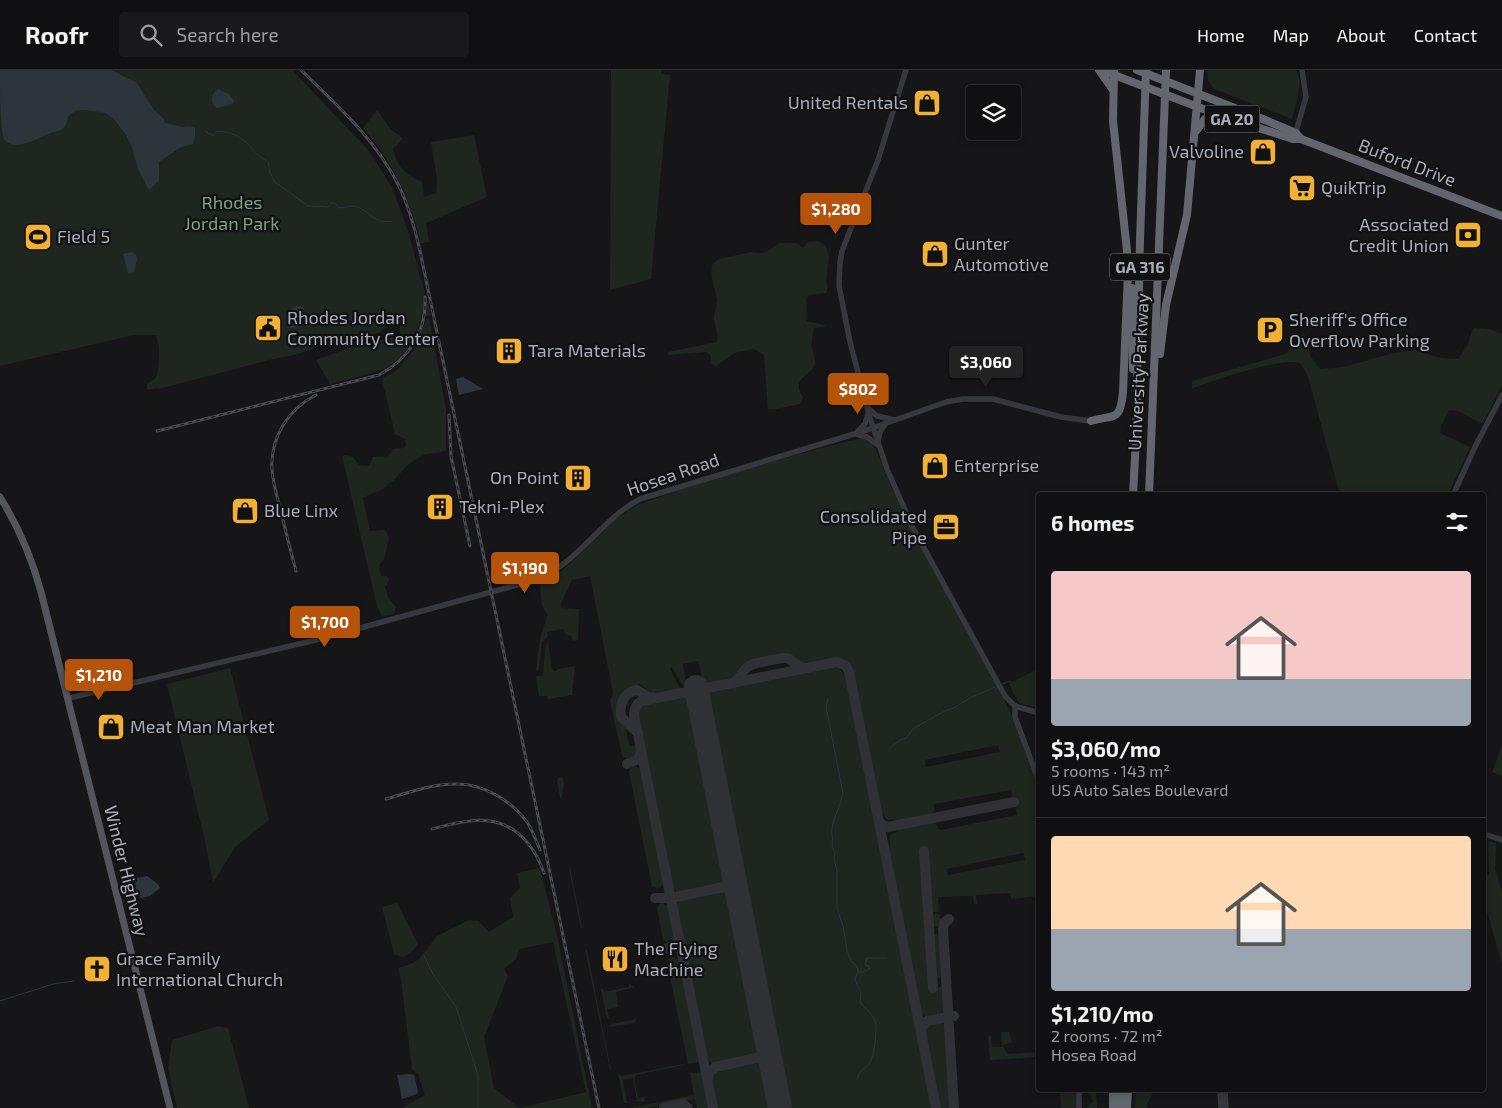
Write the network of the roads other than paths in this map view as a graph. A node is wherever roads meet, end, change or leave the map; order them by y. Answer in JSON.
{"nodes":[{"id":1,"x":1100,"y":70,"type":"edge"},
{"id":2,"x":1137,"y":70,"type":"edge"},
{"id":3,"x":1146,"y":70,"type":"edge"},
{"id":4,"x":1166,"y":70,"type":"edge"},
{"id":5,"x":1200,"y":70,"type":"edge"},
{"id":6,"x":1302,"y":70,"type":"edge"},
{"id":7,"x":906,"y":72,"type":"edge"},
{"id":8,"x":1114,"y":73,"type":"edge"},
{"id":9,"x":1200,"y":79,"type":"junction"},
{"id":10,"x":1113,"y":90,"type":"junction"},
{"id":11,"x":1198,"y":93,"type":"junction"},
{"id":12,"x":1215,"y":100,"type":"junction"},
{"id":13,"x":1197,"y":107,"type":"junction"},
{"id":14,"x":1219,"y":115,"type":"junction"},
{"id":15,"x":1194,"y":135,"type":"junction"},
{"id":16,"x":1296,"y":137,"type":"junction"},
{"id":17,"x":1502,"y":216,"type":"edge"},
{"id":18,"x":1127,"y":251,"type":"junction"},
{"id":19,"x":1502,"y":395,"type":"edge"},
{"id":20,"x":868,"y":409,"type":"junction"},
{"id":21,"x":1152,"y":417,"type":"junction"},
{"id":22,"x":895,"y":420,"type":"junction"},
{"id":23,"x":1091,"y":421,"type":"joint"},
{"id":24,"x":886,"y":423,"type":"junction"},
{"id":25,"x":873,"y":428,"type":"junction"},
{"id":26,"x":855,"y":434,"type":"junction"},
{"id":27,"x":878,"y":444,"type":"junction"},
{"id":28,"x":1134,"y":463,"type":"junction"},
{"id":29,"x":1133,"y":492,"type":"edge"},
{"id":30,"x":1149,"y":492,"type":"edge"},
{"id":31,"x":1454,"y":492,"type":"edge"},
{"id":32,"x":0,"y":497,"type":"edge"},
{"id":33,"x":69,"y":698,"type":"junction"},
{"id":34,"x":1015,"y":706,"type":"junction"},
{"id":35,"x":1036,"y":712,"type":"edge"},
{"id":36,"x":1036,"y":773,"type":"edge"},
{"id":37,"x":1486,"y":835,"type":"edge"},
{"id":38,"x":1502,"y":840,"type":"edge"},
{"id":39,"x":1079,"y":1092,"type":"edge"},
{"id":40,"x":1113,"y":1092,"type":"edge"},
{"id":41,"x":1120,"y":1092,"type":"edge"},
{"id":42,"x":1128,"y":1092,"type":"edge"},
{"id":43,"x":1220,"y":1092,"type":"edge"},
{"id":44,"x":1227,"y":1092,"type":"edge"},
{"id":45,"x":170,"y":1108,"type":"edge"},
{"id":46,"x":1079,"y":1108,"type":"edge"},
{"id":47,"x":1113,"y":1108,"type":"edge"},
{"id":48,"x":1120,"y":1108,"type":"edge"},
{"id":49,"x":1127,"y":1108,"type":"edge"},
{"id":50,"x":1221,"y":1108,"type":"edge"},
{"id":51,"x":1226,"y":1108,"type":"edge"}],
"edges":[{"from":1,"to":8,"type":"highway","name":"Buford Drive","number":"GA 20"},
{"from":1,"to":10,"type":"highway"},
{"from":2,"to":11,"type":"highway","name":"Buford Drive","number":"GA 20"},
{"from":3,"to":28,"type":"highway","name":"University Parkway","number":"GA 316"},
{"from":4,"to":21,"type":"highway","name":"University Parkway","number":"GA 316"},
{"from":5,"to":9,"type":"highway"},
{"from":6,"to":16,"type":"street"},
{"from":7,"to":20,"type":"street"},
{"from":8,"to":10,"type":"highway"},
{"from":8,"to":13,"type":"highway","name":"Buford Drive","number":"GA 20"},
{"from":9,"to":11,"type":"highway"},
{"from":9,"to":12,"type":"highway"},
{"from":10,"to":18,"type":"highway"},
{"from":11,"to":12,"type":"highway","name":"Buford Drive","number":"GA 20"},
{"from":11,"to":13,"type":"highway"},
{"from":12,"to":16,"type":"highway","name":"Buford Drive","number":"GA 20"},
{"from":13,"to":14,"type":"highway","name":"Buford Drive","number":"GA 20"},
{"from":13,"to":15,"type":"highway"},
{"from":14,"to":15,"type":"highway"},
{"from":14,"to":16,"type":"highway","name":"Buford Drive","number":"GA 20"},
{"from":15,"to":21,"type":"highway"},
{"from":16,"to":17,"type":"highway","name":"Buford Drive","number":"GA 20"},
{"from":18,"to":23,"type":"highway"},
{"from":18,"to":28,"type":"highway"},
{"from":19,"to":31,"type":"street"},
{"from":20,"to":22,"type":"street"},
{"from":20,"to":25,"type":"street"},
{"from":20,"to":26,"type":"street"},
{"from":21,"to":30,"type":"highway","name":"University Parkway","number":"GA 316"},
{"from":22,"to":23,"type":"street","name":"Hosea Road"},
{"from":22,"to":24,"type":"street","name":"Hosea Road"},
{"from":24,"to":25,"type":"street","name":"Hosea Road"},
{"from":24,"to":27,"type":"street"},
{"from":25,"to":26,"type":"street","name":"Hosea Road"},
{"from":25,"to":27,"type":"street"},
{"from":26,"to":27,"type":"street"},
{"from":26,"to":33,"type":"street","name":"Hosea Road"},
{"from":27,"to":34,"type":"street"},
{"from":28,"to":29,"type":"highway","name":"University Parkway","number":"GA 316"},
{"from":32,"to":33,"type":"main road","name":"Winder Highway"},
{"from":33,"to":45,"type":"main road","name":"Winder Highway"},
{"from":34,"to":35,"type":"street"},
{"from":34,"to":36,"type":"street"},
{"from":37,"to":38,"type":"street"},
{"from":39,"to":46,"type":"street"},
{"from":40,"to":47,"type":"highway"},
{"from":41,"to":48,"type":"highway"},
{"from":42,"to":49,"type":"highway"},
{"from":43,"to":50,"type":"street"},
{"from":44,"to":51,"type":"street"}]}
